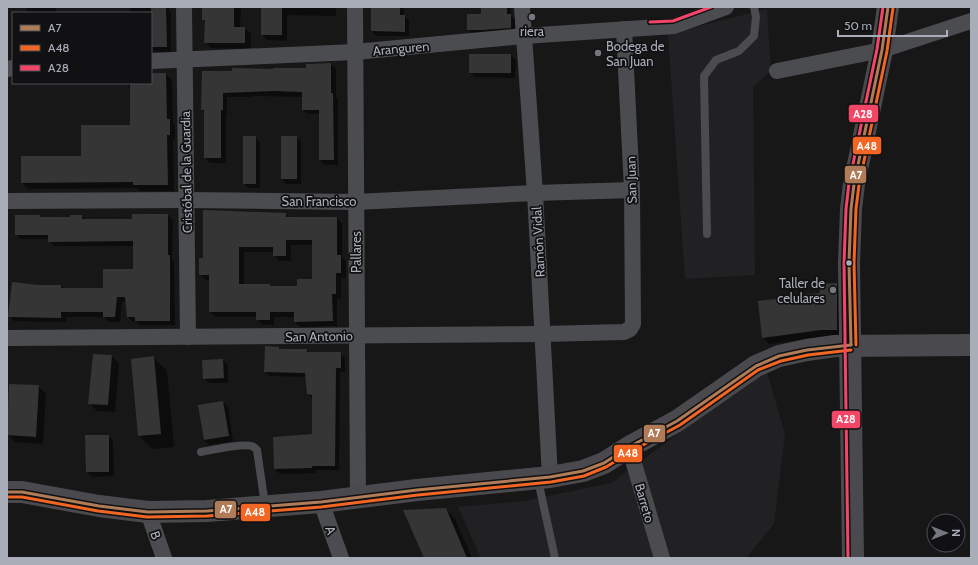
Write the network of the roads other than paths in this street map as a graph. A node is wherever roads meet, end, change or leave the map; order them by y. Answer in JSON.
{"nodes":[{"id":1,"x":184,"y":7,"type":"edge"},
{"id":2,"x":355,"y":7,"type":"edge"},
{"id":3,"x":522,"y":7,"type":"edge"},
{"id":4,"x":726,"y":7,"type":"edge"},
{"id":5,"x":754,"y":7,"type":"edge"},
{"id":6,"x":888,"y":7,"type":"edge"},
{"id":7,"x":971,"y":21,"type":"edge"},
{"id":8,"x":624,"y":29,"type":"junction"},
{"id":9,"x":524,"y":36,"type":"junction"},
{"id":10,"x":882,"y":50,"type":"junction"},
{"id":11,"x":355,"y":52,"type":"junction"},
{"id":12,"x":185,"y":59,"type":"junction"},
{"id":13,"x":152,"y":61,"type":"edge"},
{"id":14,"x":777,"y":72,"type":"dead end"},
{"id":15,"x":632,"y":190,"type":"junction"},
{"id":16,"x":535,"y":193,"type":"junction"},
{"id":17,"x":186,"y":200,"type":"junction"},
{"id":18,"x":7,"y":201,"type":"edge"},
{"id":19,"x":356,"y":202,"type":"junction"},
{"id":20,"x":707,"y":234,"type":"dead end"},
{"id":21,"x":630,"y":329,"type":"joint"},
{"id":22,"x":543,"y":334,"type":"junction"},
{"id":23,"x":357,"y":335,"type":"junction"},
{"id":24,"x":188,"y":337,"type":"junction"},
{"id":25,"x":7,"y":338,"type":"edge"},
{"id":26,"x":971,"y":345,"type":"edge"},
{"id":27,"x":851,"y":346,"type":"junction"},
{"id":28,"x":629,"y":447,"type":"junction"},
{"id":29,"x":201,"y":452,"type":"dead end"},
{"id":30,"x":544,"y":478,"type":"junction"},
{"id":31,"x":7,"y":492,"type":"edge"},
{"id":32,"x":358,"y":498,"type":"junction"},
{"id":33,"x":321,"y":502,"type":"junction"},
{"id":34,"x":265,"y":506,"type":"junction"},
{"id":35,"x":148,"y":512,"type":"junction"},
{"id":36,"x":164,"y":558,"type":"edge"},
{"id":37,"x":341,"y":558,"type":"edge"},
{"id":38,"x":555,"y":558,"type":"edge"},
{"id":39,"x":662,"y":558,"type":"edge"},
{"id":40,"x":853,"y":558,"type":"edge"}],
"edges":[{"from":1,"to":12,"type":"street","name":"Cristóbal de la Guardia"},
{"from":2,"to":11,"type":"street","name":"Pallares"},
{"from":3,"to":9,"type":"street","name":"Ramón Vidal"},
{"from":4,"to":8,"type":"street","name":"Aranguren"},
{"from":5,"to":20,"type":"lane"},
{"from":6,"to":10,"type":"main road"},
{"from":7,"to":10,"type":"street"},
{"from":8,"to":9,"type":"street","name":"Aranguren"},
{"from":8,"to":15,"type":"street","name":"San Juan"},
{"from":9,"to":11,"type":"street","name":"Aranguren"},
{"from":9,"to":16,"type":"street","name":"Ramón Vidal"},
{"from":10,"to":14,"type":"street"},
{"from":10,"to":27,"type":"main road"},
{"from":11,"to":12,"type":"street","name":"Aranguren"},
{"from":11,"to":19,"type":"street","name":"Pallares"},
{"from":12,"to":13,"type":"street","name":"Aranguren"},
{"from":12,"to":17,"type":"street","name":"Cristóbal de la Guardia"},
{"from":15,"to":16,"type":"street","name":"San Francisco"},
{"from":15,"to":21,"type":"street","name":"San Juan"},
{"from":16,"to":19,"type":"street","name":"San Francisco"},
{"from":16,"to":22,"type":"street","name":"Ramón Vidal"},
{"from":17,"to":18,"type":"street","name":"San Francisco"},
{"from":17,"to":19,"type":"street","name":"San Francisco"},
{"from":17,"to":24,"type":"street","name":"Cristóbal de la Guardia"},
{"from":19,"to":23,"type":"street","name":"Pallares"},
{"from":21,"to":22,"type":"street","name":"San Antonio"},
{"from":22,"to":23,"type":"street","name":"San Antonio"},
{"from":22,"to":30,"type":"street","name":"Ramón Vidal"},
{"from":23,"to":24,"type":"street","name":"San Antonio"},
{"from":23,"to":32,"type":"street","name":"Pallares"},
{"from":24,"to":25,"type":"street","name":"San Antonio"},
{"from":26,"to":27,"type":"main road"},
{"from":27,"to":28,"type":"main road"},
{"from":27,"to":40,"type":"main road"},
{"from":28,"to":30,"type":"main road"},
{"from":28,"to":39,"type":"street","name":"Barreto"},
{"from":29,"to":34,"type":"lane"},
{"from":30,"to":32,"type":"main road"},
{"from":30,"to":38,"type":"lane"},
{"from":31,"to":35,"type":"main road"},
{"from":32,"to":33,"type":"main road"},
{"from":33,"to":34,"type":"main road"},
{"from":33,"to":37,"type":"street","name":"A"},
{"from":34,"to":35,"type":"main road"},
{"from":35,"to":36,"type":"street","name":"B"}]}
